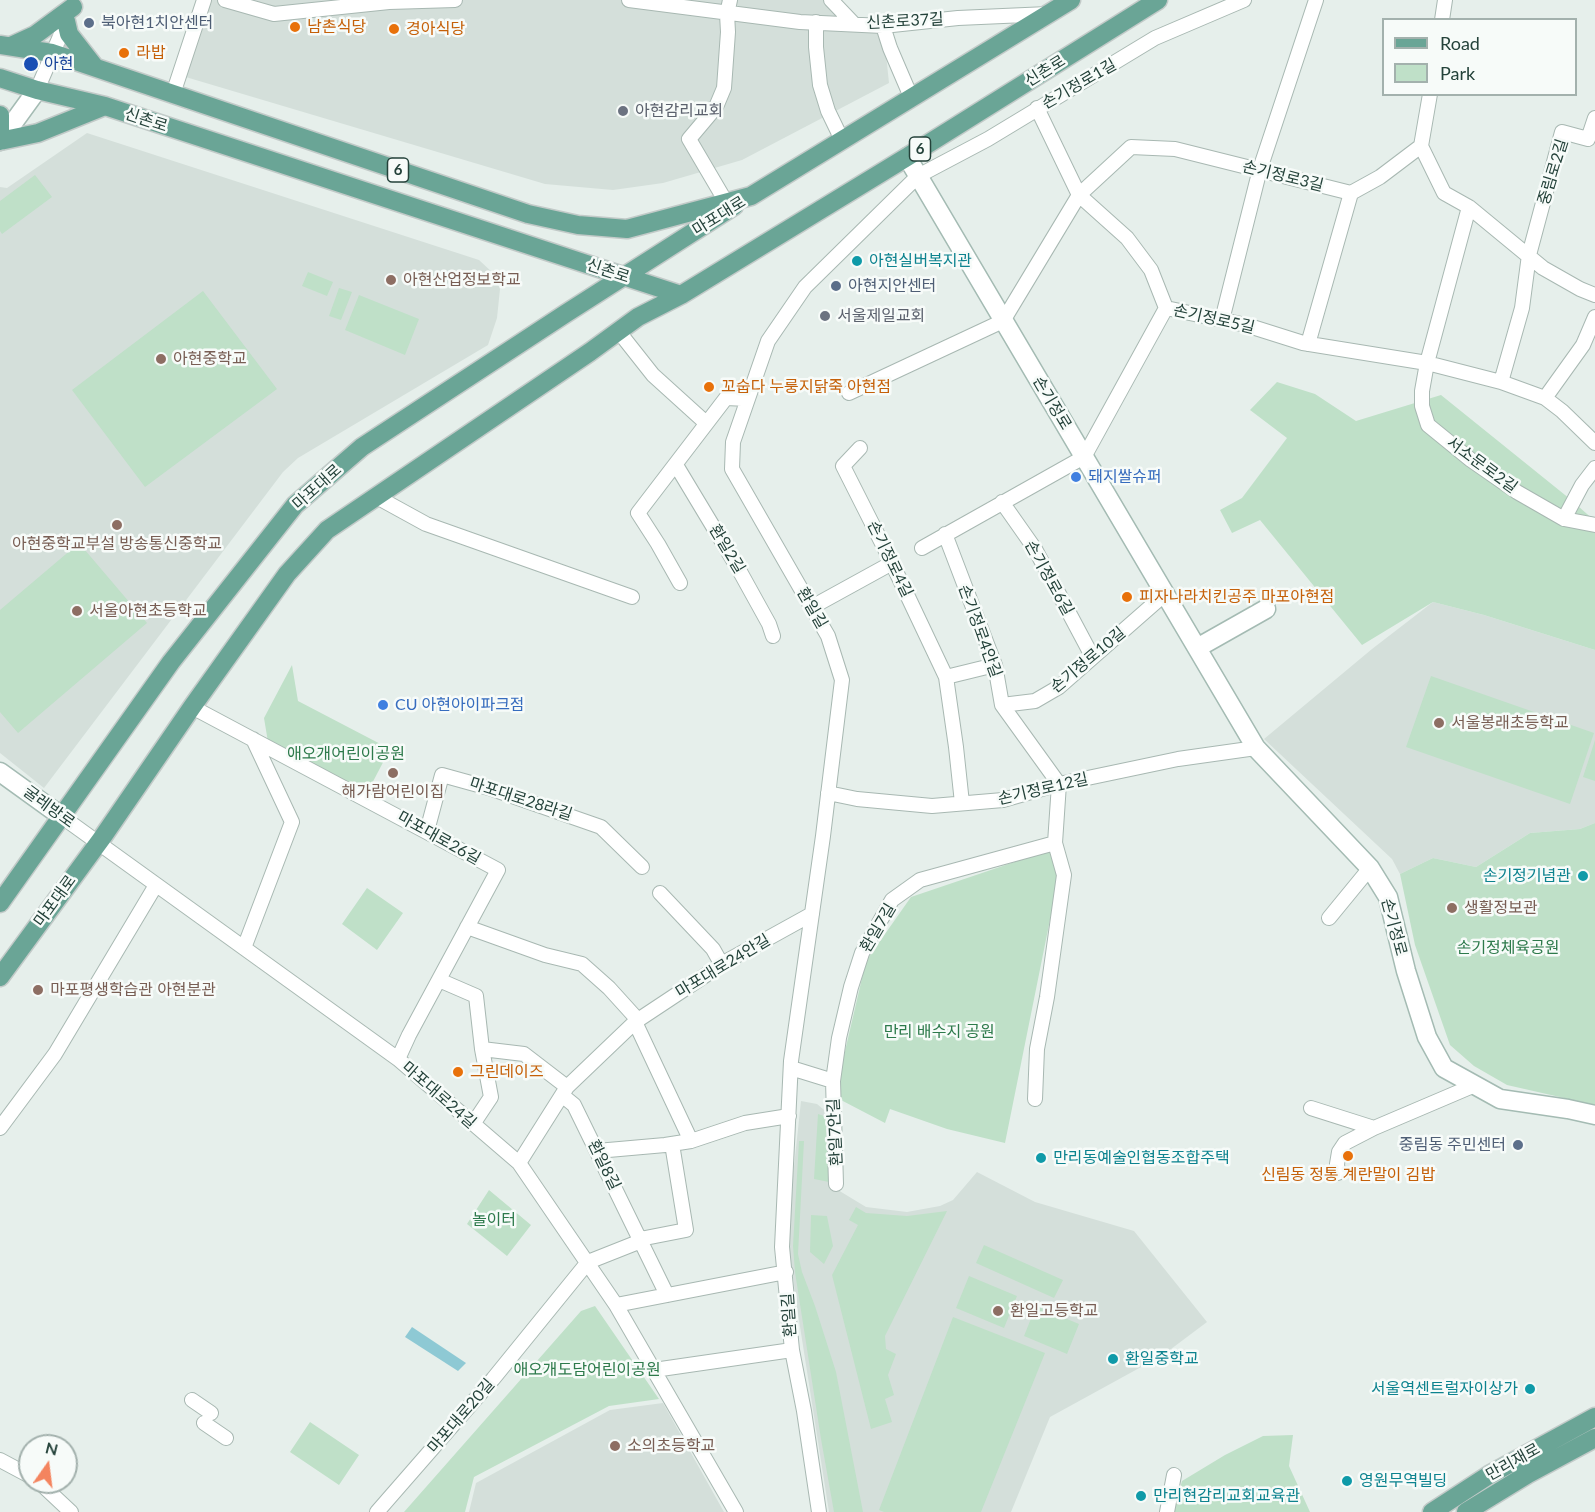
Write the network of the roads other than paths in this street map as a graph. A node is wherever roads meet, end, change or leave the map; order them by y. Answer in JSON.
{"nodes":[{"id":1,"x":204,"y":0,"type":"edge"},
{"id":2,"x":225,"y":0,"type":"edge"},
{"id":3,"x":455,"y":0,"type":"edge"},
{"id":4,"x":632,"y":0,"type":"edge"},
{"id":5,"x":831,"y":0,"type":"edge"},
{"id":6,"x":1071,"y":0,"type":"edge"},
{"id":7,"x":1158,"y":0,"type":"edge"},
{"id":8,"x":1244,"y":0,"type":"edge"},
{"id":9,"x":1316,"y":0,"type":"edge"},
{"id":10,"x":1445,"y":0,"type":"edge"},
{"id":11,"x":351,"y":3,"type":"edge"},
{"id":12,"x":728,"y":7,"type":"edge"},
{"id":13,"x":72,"y":9,"type":"edge"},
{"id":14,"x":1048,"y":14,"type":"junction"},
{"id":15,"x":1442,"y":18,"type":"edge"},
{"id":16,"x":816,"y":22,"type":"junction"},
{"id":17,"x":853,"y":23,"type":"junction"},
{"id":18,"x":883,"y":26,"type":"junction"},
{"id":19,"x":5,"y":46,"type":"edge"},
{"id":20,"x":48,"y":62,"type":"junction"},
{"id":21,"x":95,"y":68,"type":"junction"},
{"id":22,"x":0,"y":78,"type":"edge"},
{"id":23,"x":37,"y":90,"type":"junction"},
{"id":24,"x":173,"y":94,"type":"junction"},
{"id":25,"x":1430,"y":96,"type":"edge"},
{"id":26,"x":911,"y":97,"type":"junction"},
{"id":27,"x":105,"y":106,"type":"junction"},
{"id":28,"x":1037,"y":108,"type":"junction"},
{"id":29,"x":0,"y":115,"type":"edge"},
{"id":30,"x":1595,"y":118,"type":"edge"},
{"id":31,"x":842,"y":140,"type":"junction"},
{"id":32,"x":0,"y":141,"type":"edge"},
{"id":33,"x":1421,"y":146,"type":"junction"},
{"id":34,"x":907,"y":157,"type":"junction"},
{"id":35,"x":1260,"y":169,"type":"junction"},
{"id":36,"x":918,"y":177,"type":"junction"},
{"id":37,"x":1351,"y":193,"type":"junction"},
{"id":38,"x":1079,"y":195,"type":"junction"},
{"id":39,"x":751,"y":196,"type":"junction"},
{"id":40,"x":726,"y":202,"type":"junction"},
{"id":41,"x":1469,"y":207,"type":"junction"},
{"id":42,"x":1529,"y":255,"type":"junction"},
{"id":43,"x":625,"y":277,"type":"junction"},
{"id":44,"x":681,"y":294,"type":"junction"},
{"id":45,"x":1595,"y":295,"type":"edge"},
{"id":46,"x":1166,"y":308,"type":"junction"},
{"id":47,"x":1595,"y":316,"type":"edge"},
{"id":48,"x":1222,"y":320,"type":"junction"},
{"id":49,"x":1003,"y":321,"type":"junction"},
{"id":50,"x":619,"y":332,"type":"junction"},
{"id":51,"x":1308,"y":344,"type":"junction"},
{"id":52,"x":1427,"y":363,"type":"junction"},
{"id":53,"x":1501,"y":382,"type":"junction"},
{"id":54,"x":849,"y":393,"type":"dead end"},
{"id":55,"x":1545,"y":398,"type":"junction"},
{"id":56,"x":747,"y":399,"type":"junction"},
{"id":57,"x":706,"y":423,"type":"junction"},
{"id":58,"x":1595,"y":443,"type":"edge"},
{"id":59,"x":860,"y":448,"type":"dead end"},
{"id":60,"x":1084,"y":457,"type":"junction"},
{"id":61,"x":676,"y":465,"type":"junction"},
{"id":62,"x":1595,"y":468,"type":"edge"},
{"id":63,"x":375,"y":496,"type":"junction"},
{"id":64,"x":1002,"y":502,"type":"junction"},
{"id":65,"x":1564,"y":519,"type":"junction"},
{"id":66,"x":1595,"y":525,"type":"edge"},
{"id":67,"x":945,"y":534,"type":"junction"},
{"id":68,"x":922,"y":548,"type":"dead end"},
{"id":69,"x":892,"y":563,"type":"junction"},
{"id":70,"x":680,"y":583,"type":"dead end"},
{"id":71,"x":1165,"y":594,"type":"junction"},
{"id":72,"x":632,"y":597,"type":"dead end"},
{"id":73,"x":812,"y":607,"type":"junction"},
{"id":74,"x":1266,"y":609,"type":"dead end"},
{"id":75,"x":773,"y":636,"type":"dead end"},
{"id":76,"x":1197,"y":648,"type":"junction"},
{"id":77,"x":1092,"y":656,"type":"junction"},
{"id":78,"x":995,"y":665,"type":"junction"},
{"id":79,"x":946,"y":677,"type":"junction"},
{"id":80,"x":1002,"y":705,"type":"junction"},
{"id":81,"x":192,"y":707,"type":"junction"},
{"id":82,"x":253,"y":739,"type":"junction"},
{"id":83,"x":1256,"y":748,"type":"junction"},
{"id":84,"x":0,"y":772,"type":"edge"},
{"id":85,"x":1059,"y":784,"type":"junction"},
{"id":86,"x":828,"y":793,"type":"junction"},
{"id":87,"x":962,"y":803,"type":"junction"},
{"id":88,"x":61,"y":816,"type":"junction"},
{"id":89,"x":427,"y":831,"type":"junction"},
{"id":90,"x":98,"y":843,"type":"junction"},
{"id":91,"x":1055,"y":843,"type":"junction"},
{"id":92,"x":642,"y":867,"type":"dead end"},
{"id":93,"x":1371,"y":868,"type":"junction"},
{"id":94,"x":156,"y":885,"type":"junction"},
{"id":95,"x":660,"y":893,"type":"dead end"},
{"id":96,"x":0,"y":903,"type":"edge"},
{"id":97,"x":812,"y":914,"type":"junction"},
{"id":98,"x":1329,"y":918,"type":"dead end"},
{"id":99,"x":467,"y":927,"type":"junction"},
{"id":100,"x":244,"y":948,"type":"junction"},
{"id":101,"x":722,"y":965,"type":"junction"},
{"id":102,"x":0,"y":977,"type":"edge"},
{"id":103,"x":439,"y":980,"type":"junction"},
{"id":104,"x":637,"y":1021,"type":"junction"},
{"id":105,"x":482,"y":1049,"type":"junction"},
{"id":106,"x":398,"y":1059,"type":"junction"},
{"id":107,"x":791,"y":1068,"type":"junction"},
{"id":108,"x":833,"y":1081,"type":"junction"},
{"id":109,"x":1475,"y":1085,"type":"junction"},
{"id":110,"x":565,"y":1091,"type":"junction"},
{"id":111,"x":1035,"y":1099,"type":"dead end"},
{"id":112,"x":1311,"y":1108,"type":"dead end"},
{"id":113,"x":1595,"y":1115,"type":"edge"},
{"id":114,"x":789,"y":1116,"type":"junction"},
{"id":115,"x":473,"y":1124,"type":"junction"},
{"id":116,"x":0,"y":1128,"type":"edge"},
{"id":117,"x":1374,"y":1128,"type":"junction"},
{"id":118,"x":691,"y":1141,"type":"junction"},
{"id":119,"x":672,"y":1144,"type":"junction"},
{"id":120,"x":597,"y":1151,"type":"junction"},
{"id":121,"x":519,"y":1163,"type":"junction"},
{"id":122,"x":1338,"y":1173,"type":"dead end"},
{"id":123,"x":836,"y":1184,"type":"dead end"},
{"id":124,"x":641,"y":1240,"type":"junction"},
{"id":125,"x":588,"y":1262,"type":"junction"},
{"id":126,"x":786,"y":1272,"type":"junction"},
{"id":127,"x":667,"y":1295,"type":"junction"},
{"id":128,"x":616,"y":1305,"type":"junction"},
{"id":129,"x":792,"y":1350,"type":"junction"},
{"id":130,"x":654,"y":1370,"type":"junction"},
{"id":131,"x":192,"y":1400,"type":"dead end"},
{"id":132,"x":1595,"y":1417,"type":"edge"},
{"id":133,"x":226,"y":1438,"type":"dead end"},
{"id":134,"x":1595,"y":1438,"type":"edge"},
{"id":135,"x":0,"y":1460,"type":"edge"},
{"id":136,"x":18,"y":1470,"type":"edge"},
{"id":137,"x":1174,"y":1475,"type":"dead end"},
{"id":138,"x":51,"y":1494,"type":"edge"},
{"id":139,"x":70,"y":1512,"type":"edge"},
{"id":140,"x":377,"y":1512,"type":"edge"},
{"id":141,"x":736,"y":1512,"type":"edge"},
{"id":142,"x":819,"y":1512,"type":"edge"},
{"id":143,"x":1167,"y":1512,"type":"edge"},
{"id":144,"x":1432,"y":1512,"type":"edge"},
{"id":145,"x":1466,"y":1512,"type":"edge"}],
"edges":[{"from":1,"to":24,"type":"street"},
{"from":2,"to":11,"type":"street"},
{"from":3,"to":11,"type":"street"},
{"from":4,"to":12,"type":"street","name":"신촌로37길"},
{"from":5,"to":17,"type":"street"},
{"from":6,"to":14,"type":"main road","name":"신촌로","number":"6"},
{"from":7,"to":34,"type":"main road","name":"신촌로","number":"6"},
{"from":8,"to":28,"type":"street","name":"손기정로1길"},
{"from":9,"to":35,"type":"street"},
{"from":10,"to":15,"type":"street"},
{"from":12,"to":16,"type":"street","name":"신촌로37길"},
{"from":12,"to":40,"type":"street"},
{"from":13,"to":19,"type":"main road"},
{"from":13,"to":20,"type":"street"},
{"from":13,"to":21,"type":"main road"},
{"from":14,"to":18,"type":"street","name":"신촌로37길"},
{"from":14,"to":26,"type":"main road","name":"신촌로","number":"6"},
{"from":16,"to":17,"type":"street","name":"신촌로37길"},
{"from":16,"to":31,"type":"street"},
{"from":17,"to":18,"type":"street","name":"신촌로37길"},
{"from":18,"to":26,"type":"street"},
{"from":19,"to":20,"type":"main road","name":"신촌로","number":"6"},
{"from":20,"to":21,"type":"main road","name":"신촌로","number":"6"},
{"from":20,"to":23,"type":"street"},
{"from":21,"to":24,"type":"main road","name":"신촌로","number":"6"},
{"from":22,"to":23,"type":"main road","name":"신촌로","number":"6"},
{"from":23,"to":27,"type":"main road","name":"신촌로","number":"6"},
{"from":23,"to":32,"type":"street"},
{"from":24,"to":40,"type":"main road","name":"신촌로","number":"6"},
{"from":25,"to":33,"type":"street"},
{"from":26,"to":31,"type":"main road","name":"신촌로","number":"6"},
{"from":27,"to":32,"type":"main road"},
{"from":27,"to":43,"type":"main road","name":"신촌로","number":"6"},
{"from":28,"to":36,"type":"street","name":"손기정로1길"},
{"from":28,"to":38,"type":"street"},
{"from":29,"to":32,"type":"main road"},
{"from":30,"to":42,"type":"street","name":"중림로2길"},
{"from":31,"to":39,"type":"main road","name":"신촌로","number":"6"},
{"from":33,"to":37,"type":"street"},
{"from":33,"to":41,"type":"street"},
{"from":34,"to":36,"type":"street","name":"손기정로"},
{"from":34,"to":44,"type":"main road","name":"신촌로","number":"6"},
{"from":35,"to":37,"type":"street","name":"손기정로3길"},
{"from":35,"to":38,"type":"street","name":"손기정로3길"},
{"from":35,"to":48,"type":"street"},
{"from":36,"to":49,"type":"street","name":"손기정로"},
{"from":36,"to":56,"type":"street","name":"환일길"},
{"from":37,"to":51,"type":"street"},
{"from":38,"to":46,"type":"street"},
{"from":38,"to":49,"type":"street","name":"손기정로3길"},
{"from":39,"to":40,"type":"main road","name":"신촌로","number":"6"},
{"from":39,"to":43,"type":"main road","name":"마포대로"},
{"from":41,"to":42,"type":"street"},
{"from":41,"to":52,"type":"street","name":"서소문로2길"},
{"from":42,"to":45,"type":"street"},
{"from":42,"to":53,"type":"street","name":"중림로2길"},
{"from":43,"to":44,"type":"main road","name":"신촌로","number":"6"},
{"from":43,"to":88,"type":"main road","name":"마포대로"},
{"from":44,"to":50,"type":"main road","name":"마포대로"},
{"from":46,"to":48,"type":"street","name":"손기정로5길"},
{"from":46,"to":60,"type":"street","name":"손기정로5길"},
{"from":47,"to":55,"type":"street"},
{"from":48,"to":51,"type":"street","name":"손기정로5길"},
{"from":49,"to":54,"type":"street"},
{"from":49,"to":60,"type":"street","name":"손기정로"},
{"from":50,"to":57,"type":"street"},
{"from":50,"to":63,"type":"main road","name":"마포대로"},
{"from":51,"to":52,"type":"street","name":"손기정로5길"},
{"from":52,"to":53,"type":"street"},
{"from":52,"to":65,"type":"street","name":"서소문로2길"},
{"from":53,"to":55,"type":"street"},
{"from":55,"to":58,"type":"street"},
{"from":56,"to":57,"type":"street"},
{"from":56,"to":73,"type":"street","name":"환일길"},
{"from":57,"to":61,"type":"street"},
{"from":59,"to":69,"type":"street","name":"손기정로4길"},
{"from":60,"to":64,"type":"street"},
{"from":60,"to":71,"type":"street","name":"손기정로"},
{"from":61,"to":70,"type":"street"},
{"from":61,"to":75,"type":"street","name":"환일2길"},
{"from":62,"to":65,"type":"street"},
{"from":63,"to":72,"type":"street"},
{"from":63,"to":81,"type":"main road","name":"마포대로"},
{"from":64,"to":67,"type":"street"},
{"from":64,"to":77,"type":"street","name":"손기정로6길"},
{"from":65,"to":66,"type":"street","name":"서소문로2길"},
{"from":67,"to":68,"type":"street"},
{"from":67,"to":78,"type":"street","name":"손기정로4안길"},
{"from":69,"to":73,"type":"street"},
{"from":69,"to":79,"type":"street","name":"손기정로4길"},
{"from":71,"to":76,"type":"street","name":"손기정로"},
{"from":71,"to":77,"type":"street","name":"손기정로10길"},
{"from":73,"to":86,"type":"street","name":"환일길"},
{"from":74,"to":76,"type":"street"},
{"from":76,"to":83,"type":"street","name":"손기정로"},
{"from":77,"to":80,"type":"street","name":"손기정로10길"},
{"from":78,"to":79,"type":"street"},
{"from":78,"to":80,"type":"street","name":"손기정로4안길"},
{"from":79,"to":87,"type":"street","name":"손기정로4길"},
{"from":80,"to":85,"type":"street","name":"손기정로4안길"},
{"from":81,"to":82,"type":"street","name":"마포대로26길"},
{"from":81,"to":90,"type":"main road","name":"마포대로"},
{"from":82,"to":89,"type":"street","name":"마포대로26길"},
{"from":82,"to":100,"type":"street"},
{"from":83,"to":85,"type":"street","name":"손기정로12길"},
{"from":83,"to":93,"type":"street","name":"손기정로"},
{"from":84,"to":88,"type":"street","name":"굴레방로"},
{"from":85,"to":87,"type":"street","name":"손기정로12길"},
{"from":85,"to":91,"type":"street"},
{"from":86,"to":87,"type":"street","name":"손기정로12길"},
{"from":86,"to":97,"type":"street","name":"환일길"},
{"from":88,"to":90,"type":"street","name":"굴레방로"},
{"from":88,"to":96,"type":"main road","name":"마포대로"},
{"from":89,"to":92,"type":"street","name":"마포대로28라길"},
{"from":89,"to":99,"type":"street","name":"마포대로26길"},
{"from":90,"to":94,"type":"street","name":"마포대로24길"},
{"from":90,"to":102,"type":"main road","name":"마포대로"},
{"from":91,"to":108,"type":"street","name":"환일7길"},
{"from":91,"to":111,"type":"street"},
{"from":93,"to":98,"type":"street"},
{"from":93,"to":109,"type":"street","name":"손기정로"},
{"from":94,"to":100,"type":"street","name":"마포대로24길"},
{"from":94,"to":116,"type":"street"},
{"from":95,"to":101,"type":"street"},
{"from":97,"to":101,"type":"street","name":"마포대로24안길"},
{"from":97,"to":107,"type":"street","name":"환일길"},
{"from":99,"to":103,"type":"street","name":"마포대로26길"},
{"from":99,"to":104,"type":"street"},
{"from":100,"to":106,"type":"street","name":"마포대로24길"},
{"from":101,"to":104,"type":"street","name":"마포대로24안길"},
{"from":103,"to":105,"type":"street"},
{"from":103,"to":106,"type":"street","name":"마포대로26길"},
{"from":104,"to":110,"type":"street","name":"마포대로24안길"},
{"from":104,"to":118,"type":"street"},
{"from":105,"to":110,"type":"street","name":"환일8길"},
{"from":105,"to":115,"type":"street"},
{"from":106,"to":115,"type":"street","name":"마포대로24길"},
{"from":107,"to":108,"type":"street"},
{"from":107,"to":114,"type":"street","name":"환일길"},
{"from":108,"to":123,"type":"street","name":"환일7안길"},
{"from":109,"to":113,"type":"street","name":"손기정로"},
{"from":109,"to":117,"type":"street"},
{"from":110,"to":120,"type":"street","name":"환일8길"},
{"from":110,"to":121,"type":"street","name":"마포대로24안길"},
{"from":112,"to":117,"type":"street"},
{"from":114,"to":118,"type":"street"},
{"from":114,"to":126,"type":"street","name":"환일길"},
{"from":115,"to":121,"type":"street","name":"마포대로24길"},
{"from":117,"to":122,"type":"street"},
{"from":118,"to":119,"type":"street"},
{"from":119,"to":120,"type":"street"},
{"from":119,"to":124,"type":"street"},
{"from":120,"to":124,"type":"street","name":"환일8길"},
{"from":121,"to":125,"type":"street","name":"마포대로24길"},
{"from":124,"to":125,"type":"street"},
{"from":124,"to":127,"type":"street","name":"환일8길"},
{"from":125,"to":128,"type":"street","name":"마포대로24길"},
{"from":125,"to":140,"type":"street","name":"마포대로20길"},
{"from":126,"to":127,"type":"street"},
{"from":126,"to":129,"type":"street","name":"환일길"},
{"from":127,"to":128,"type":"street"},
{"from":128,"to":130,"type":"street","name":"마포대로24길"},
{"from":129,"to":130,"type":"street"},
{"from":129,"to":142,"type":"street","name":"환일길"},
{"from":130,"to":141,"type":"street","name":"마포대로24길"},
{"from":131,"to":133,"type":"street"},
{"from":132,"to":144,"type":"main road","name":"만리재로"},
{"from":134,"to":145,"type":"main road","name":"만리재로"},
{"from":135,"to":136,"type":"street"},
{"from":137,"to":143,"type":"street"},
{"from":138,"to":139,"type":"street"}]}
